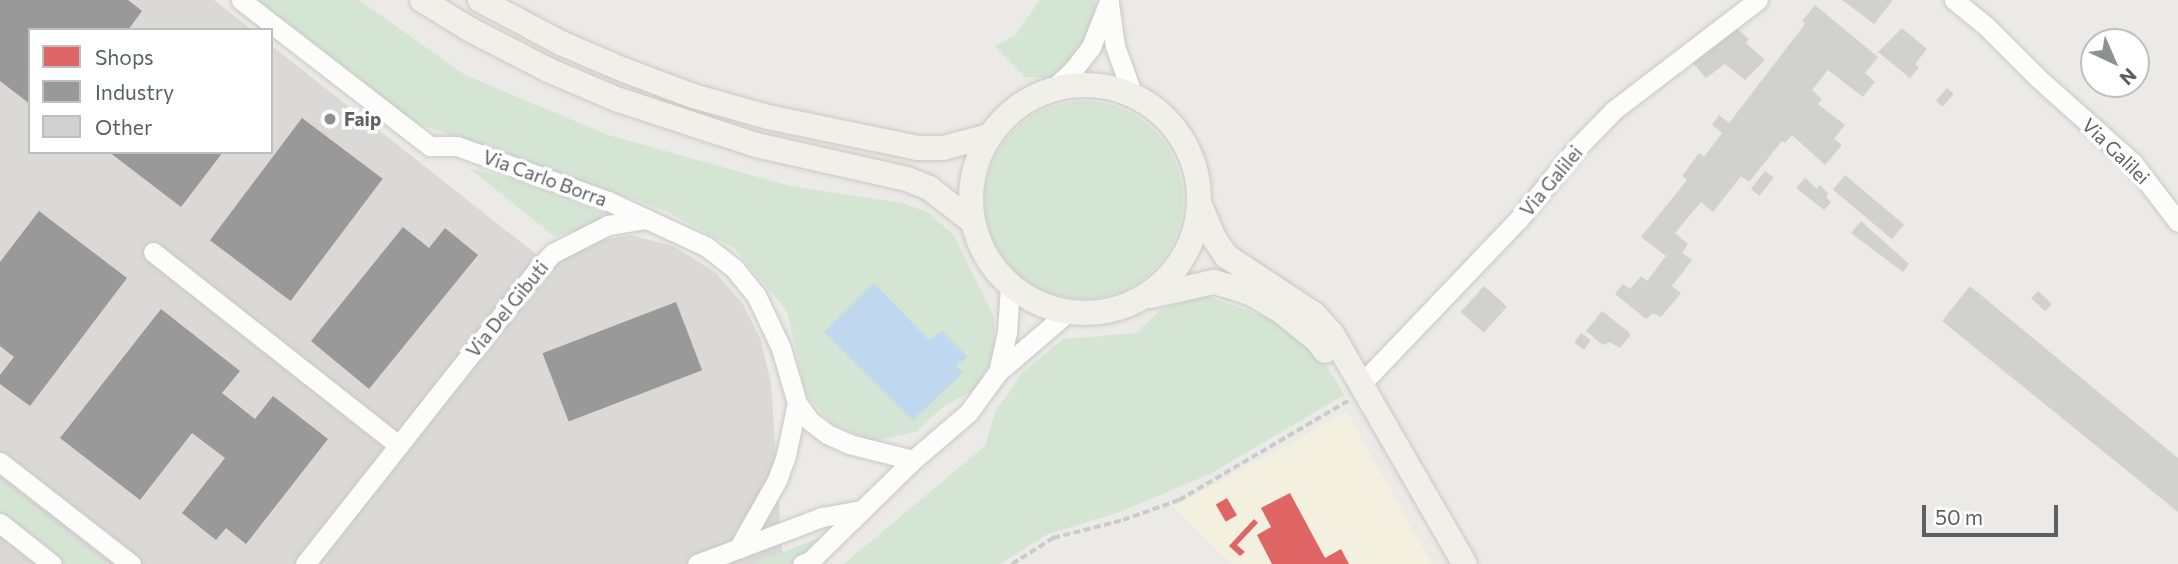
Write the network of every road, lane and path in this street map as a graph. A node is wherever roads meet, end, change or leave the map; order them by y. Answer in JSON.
{"nodes":[{"id":1,"x":241,"y":0,"type":"edge"},
{"id":2,"x":422,"y":0,"type":"edge"},
{"id":3,"x":480,"y":0,"type":"edge"},
{"id":4,"x":1109,"y":0,"type":"edge"},
{"id":5,"x":1758,"y":0,"type":"edge"},
{"id":6,"x":1954,"y":0,"type":"edge"},
{"id":7,"x":1052,"y":89,"type":"junction"},
{"id":8,"x":1132,"y":93,"type":"junction"},
{"id":9,"x":989,"y":136,"type":"junction"},
{"id":10,"x":1200,"y":205,"type":"junction"},
{"id":11,"x":647,"y":219,"type":"junction"},
{"id":12,"x":972,"y":222,"type":"junction"},
{"id":13,"x":2178,"y":222,"type":"edge"},
{"id":14,"x":153,"y":251,"type":"dead end"},
{"id":15,"x":1010,"y":286,"type":"junction"},
{"id":16,"x":1140,"y":299,"type":"junction"},
{"id":17,"x":1068,"y":312,"type":"junction"},
{"id":18,"x":998,"y":372,"type":"junction"},
{"id":19,"x":1358,"y":391,"type":"junction"},
{"id":20,"x":797,"y":403,"type":"junction"},
{"id":21,"x":398,"y":445,"type":"junction"},
{"id":22,"x":913,"y":460,"type":"junction"},
{"id":23,"x":0,"y":462,"type":"edge"},
{"id":24,"x":862,"y":509,"type":"junction"},
{"id":25,"x":0,"y":523,"type":"edge"},
{"id":26,"x":738,"y":549,"type":"junction"},
{"id":27,"x":710,"y":562,"type":"edge"},
{"id":28,"x":52,"y":564,"type":"edge"},
{"id":29,"x":131,"y":564,"type":"edge"},
{"id":30,"x":305,"y":564,"type":"edge"},
{"id":31,"x":802,"y":564,"type":"edge"},
{"id":32,"x":1012,"y":564,"type":"edge"},
{"id":33,"x":1447,"y":564,"type":"edge"},
{"id":34,"x":1465,"y":564,"type":"edge"}],
"edges":[{"from":1,"to":11,"type":"street","name":"Via Carlo Borra"},
{"from":2,"to":12,"type":"main road"},
{"from":3,"to":9,"type":"main road"},
{"from":4,"to":7,"type":"street"},
{"from":4,"to":8,"type":"street"},
{"from":5,"to":19,"type":"street","name":"Via Galilei"},
{"from":6,"to":13,"type":"street","name":"Via Galilei"},
{"from":7,"to":8,"type":"main road"},
{"from":7,"to":9,"type":"main road"},
{"from":8,"to":10,"type":"main road"},
{"from":9,"to":12,"type":"main road"},
{"from":10,"to":16,"type":"main road"},
{"from":10,"to":19,"type":"main road"},
{"from":11,"to":20,"type":"street","name":"Via Carlo Borra"},
{"from":11,"to":21,"type":"street","name":"Via Del Gibuti"},
{"from":12,"to":15,"type":"main road"},
{"from":14,"to":21,"type":"street"},
{"from":15,"to":17,"type":"main road"},
{"from":15,"to":18,"type":"street"},
{"from":16,"to":17,"type":"main road"},
{"from":16,"to":19,"type":"main road"},
{"from":17,"to":18,"type":"street"},
{"from":18,"to":22,"type":"street"},
{"from":19,"to":32,"type":"path"},
{"from":19,"to":33,"type":"main road"},
{"from":19,"to":34,"type":"main road"},
{"from":20,"to":22,"type":"street","name":"Via Carlo Borra"},
{"from":20,"to":26,"type":"street","name":"Via Carlo Borra"},
{"from":21,"to":30,"type":"street","name":"Via Del Gibuti"},
{"from":22,"to":24,"type":"street"},
{"from":23,"to":29,"type":"street"},
{"from":24,"to":26,"type":"street"},
{"from":24,"to":31,"type":"street"},
{"from":25,"to":28,"type":"street"},
{"from":26,"to":27,"type":"street"}]}
